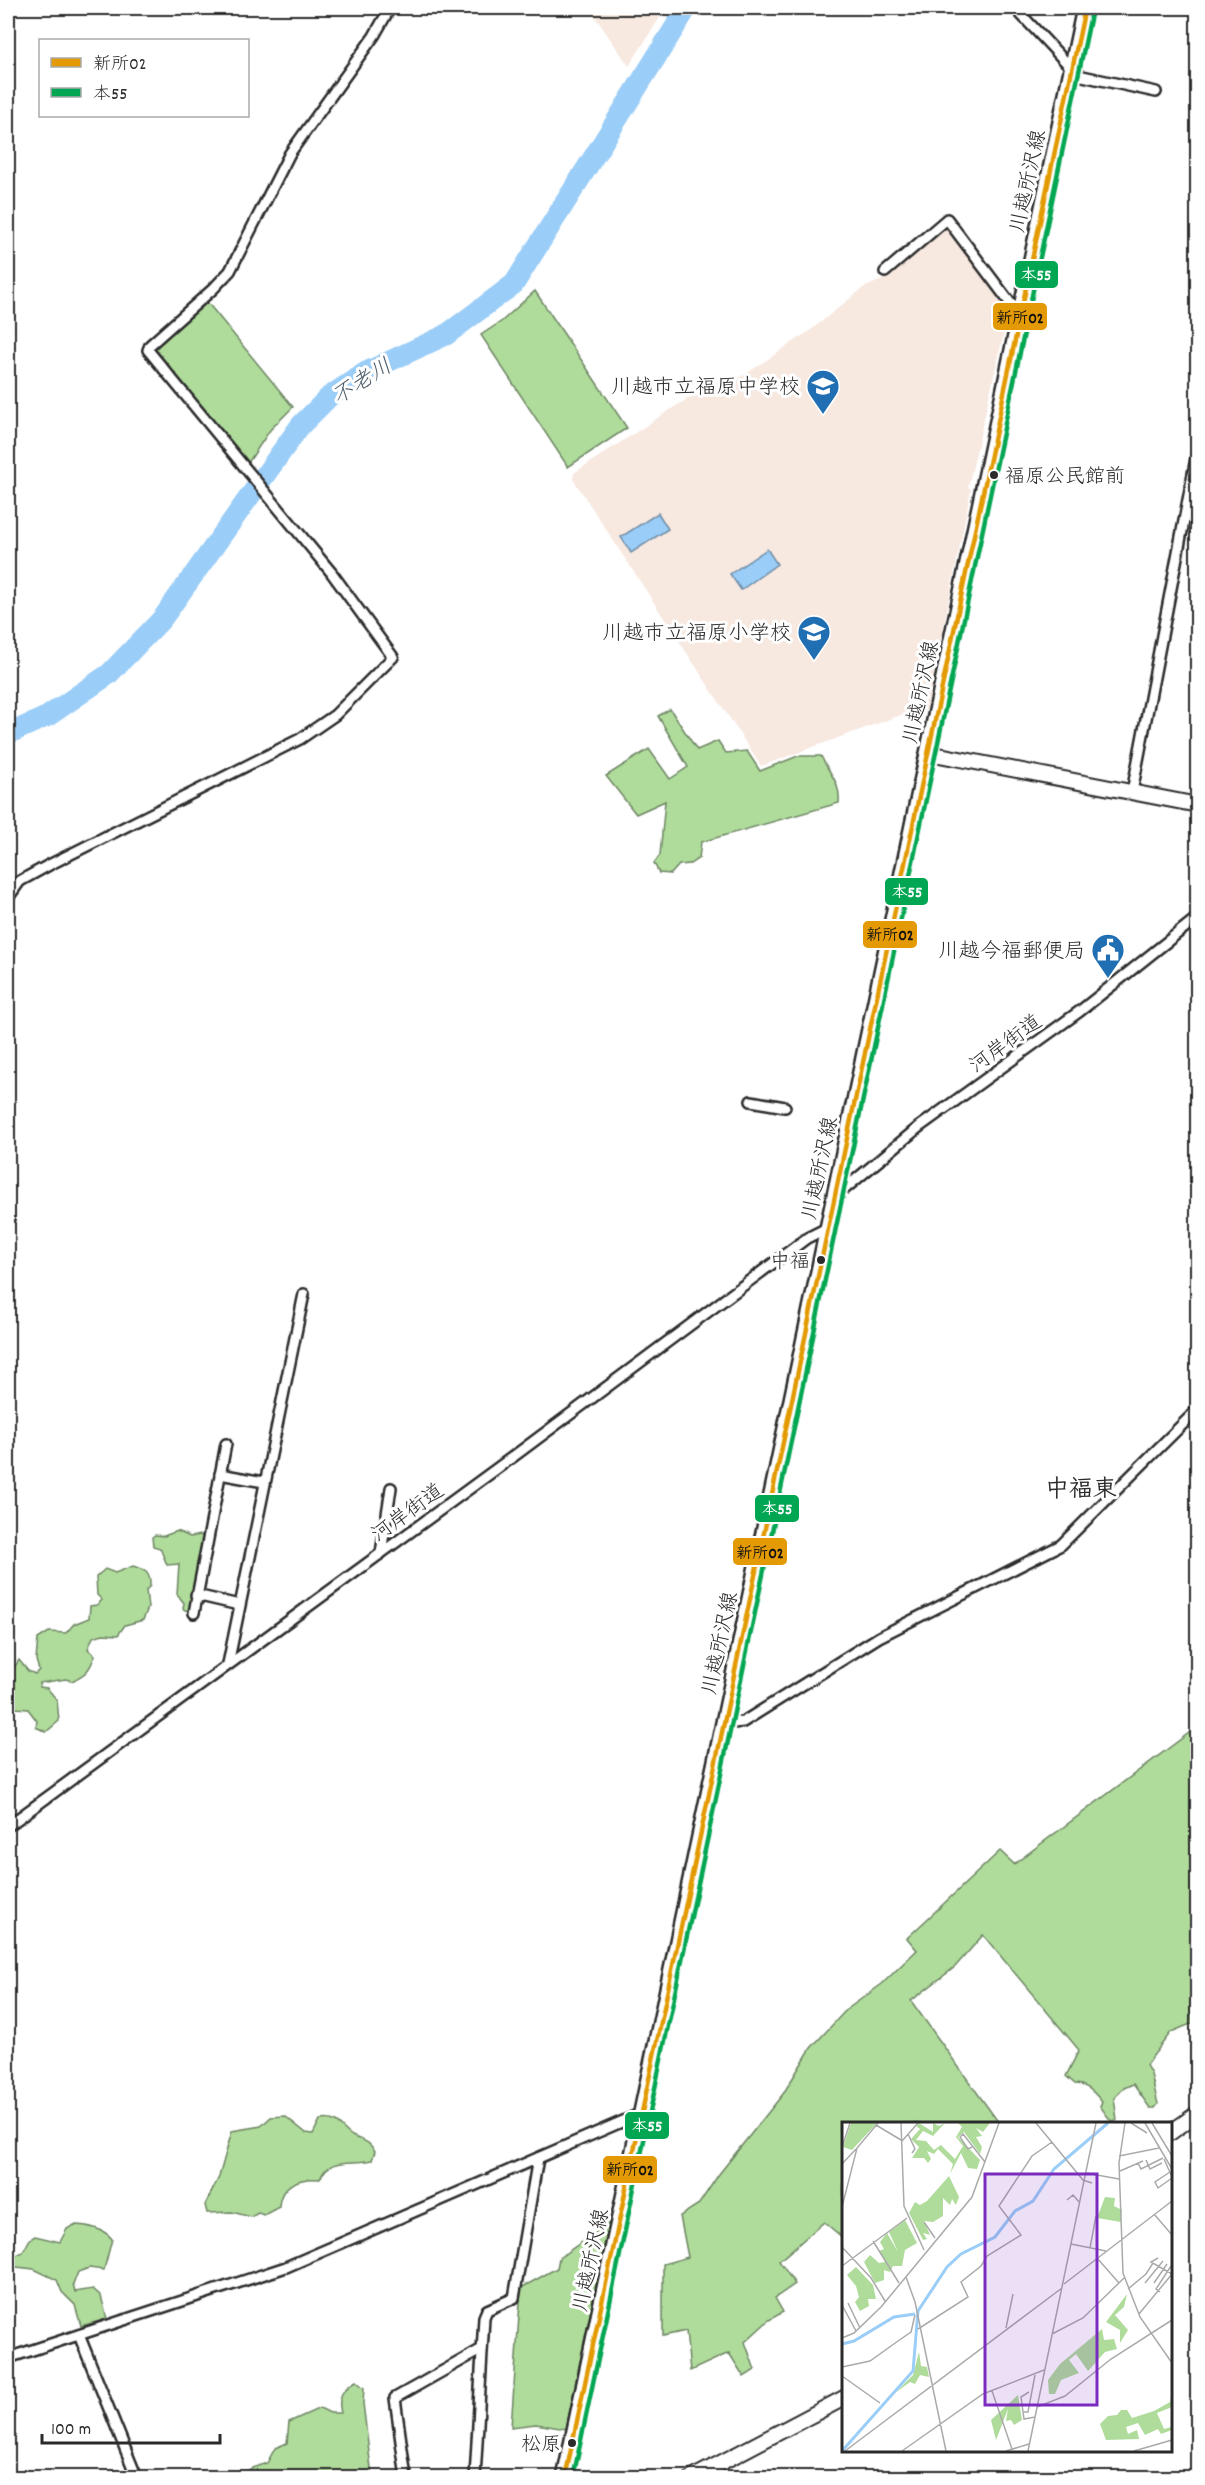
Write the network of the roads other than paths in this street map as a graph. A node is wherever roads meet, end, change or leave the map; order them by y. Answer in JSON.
{"nodes":[{"id":1,"x":390,"y":8,"type":"edge"},
{"id":2,"x":1015,"y":8,"type":"edge"},
{"id":3,"x":1085,"y":8,"type":"edge"},
{"id":4,"x":1072,"y":71,"type":"junction"},
{"id":5,"x":1156,"y":92,"type":"dead end"},
{"id":6,"x":885,"y":272,"type":"dead end"},
{"id":7,"x":1022,"y":309,"type":"junction"},
{"id":8,"x":1197,"y":453,"type":"edge"},
{"id":9,"x":929,"y":753,"type":"junction"},
{"id":10,"x":1132,"y":792,"type":"junction"},
{"id":11,"x":1197,"y":805,"type":"edge"},
{"id":12,"x":8,"y":898,"type":"edge"},
{"id":13,"x":1197,"y":917,"type":"edge"},
{"id":14,"x":751,"y":1101,"type":"dead end"},
{"id":15,"x":785,"y":1107,"type":"dead end"},
{"id":16,"x":834,"y":1198,"type":"junction"},
{"id":17,"x":827,"y":1228,"type":"junction"},
{"id":18,"x":304,"y":1294,"type":"dead end"},
{"id":19,"x":1197,"y":1409,"type":"edge"},
{"id":20,"x":226,"y":1444,"type":"dead end"},
{"id":21,"x":220,"y":1474,"type":"junction"},
{"id":22,"x":264,"y":1482,"type":"junction"},
{"id":23,"x":391,"y":1488,"type":"dead end"},
{"id":24,"x":381,"y":1553,"type":"junction"},
{"id":25,"x":196,"y":1596,"type":"junction"},
{"id":26,"x":239,"y":1605,"type":"junction"},
{"id":27,"x":194,"y":1613,"type":"dead end"},
{"id":28,"x":228,"y":1664,"type":"junction"},
{"id":29,"x":723,"y":1724,"type":"junction"},
{"id":30,"x":8,"y":1826,"type":"edge"},
{"id":31,"x":642,"y":2113,"type":"junction"},
{"id":32,"x":1197,"y":2113,"type":"edge"},
{"id":33,"x":1172,"y":2132,"type":"edge"},
{"id":34,"x":538,"y":2158,"type":"junction"},
{"id":35,"x":79,"y":2335,"type":"junction"},
{"id":36,"x":482,"y":2349,"type":"junction"},
{"id":37,"x":8,"y":2358,"type":"edge"},
{"id":38,"x":842,"y":2399,"type":"edge"},
{"id":39,"x":137,"y":2478,"type":"edge"},
{"id":40,"x":406,"y":2478,"type":"edge"},
{"id":41,"x":475,"y":2478,"type":"edge"},
{"id":42,"x":566,"y":2478,"type":"edge"},
{"id":43,"x":692,"y":2478,"type":"edge"}],
"edges":[{"from":1,"to":12,"type":"street"},
{"from":2,"to":4,"type":"street"},
{"from":3,"to":4,"type":"main road","name":"川越所沢線"},
{"from":4,"to":5,"type":"street"},
{"from":4,"to":7,"type":"main road","name":"川越所沢線"},
{"from":6,"to":7,"type":"street"},
{"from":7,"to":9,"type":"main road","name":"川越所沢線"},
{"from":8,"to":10,"type":"street"},
{"from":9,"to":10,"type":"street"},
{"from":9,"to":16,"type":"main road","name":"川越所沢線"},
{"from":10,"to":11,"type":"street"},
{"from":13,"to":16,"type":"street","name":"河岸街道"},
{"from":14,"to":15,"type":"street"},
{"from":16,"to":17,"type":"main road","name":"川越所沢線"},
{"from":17,"to":24,"type":"street","name":"河岸街道"},
{"from":17,"to":29,"type":"main road","name":"川越所沢線"},
{"from":18,"to":22,"type":"street"},
{"from":19,"to":29,"type":"street"},
{"from":20,"to":21,"type":"street"},
{"from":21,"to":22,"type":"street"},
{"from":21,"to":25,"type":"street"},
{"from":22,"to":26,"type":"street"},
{"from":23,"to":24,"type":"street"},
{"from":24,"to":28,"type":"street","name":"河岸街道"},
{"from":25,"to":26,"type":"street"},
{"from":25,"to":27,"type":"street"},
{"from":26,"to":28,"type":"street"},
{"from":28,"to":30,"type":"street","name":"河岸街道"},
{"from":29,"to":31,"type":"main road","name":"川越所沢線"},
{"from":31,"to":34,"type":"street"},
{"from":31,"to":42,"type":"main road","name":"川越所沢線"},
{"from":32,"to":33,"type":"street"},
{"from":34,"to":35,"type":"street"},
{"from":34,"to":36,"type":"street"},
{"from":35,"to":37,"type":"street"},
{"from":35,"to":39,"type":"street"},
{"from":36,"to":40,"type":"street"},
{"from":36,"to":41,"type":"street"},
{"from":38,"to":43,"type":"street"}]}
